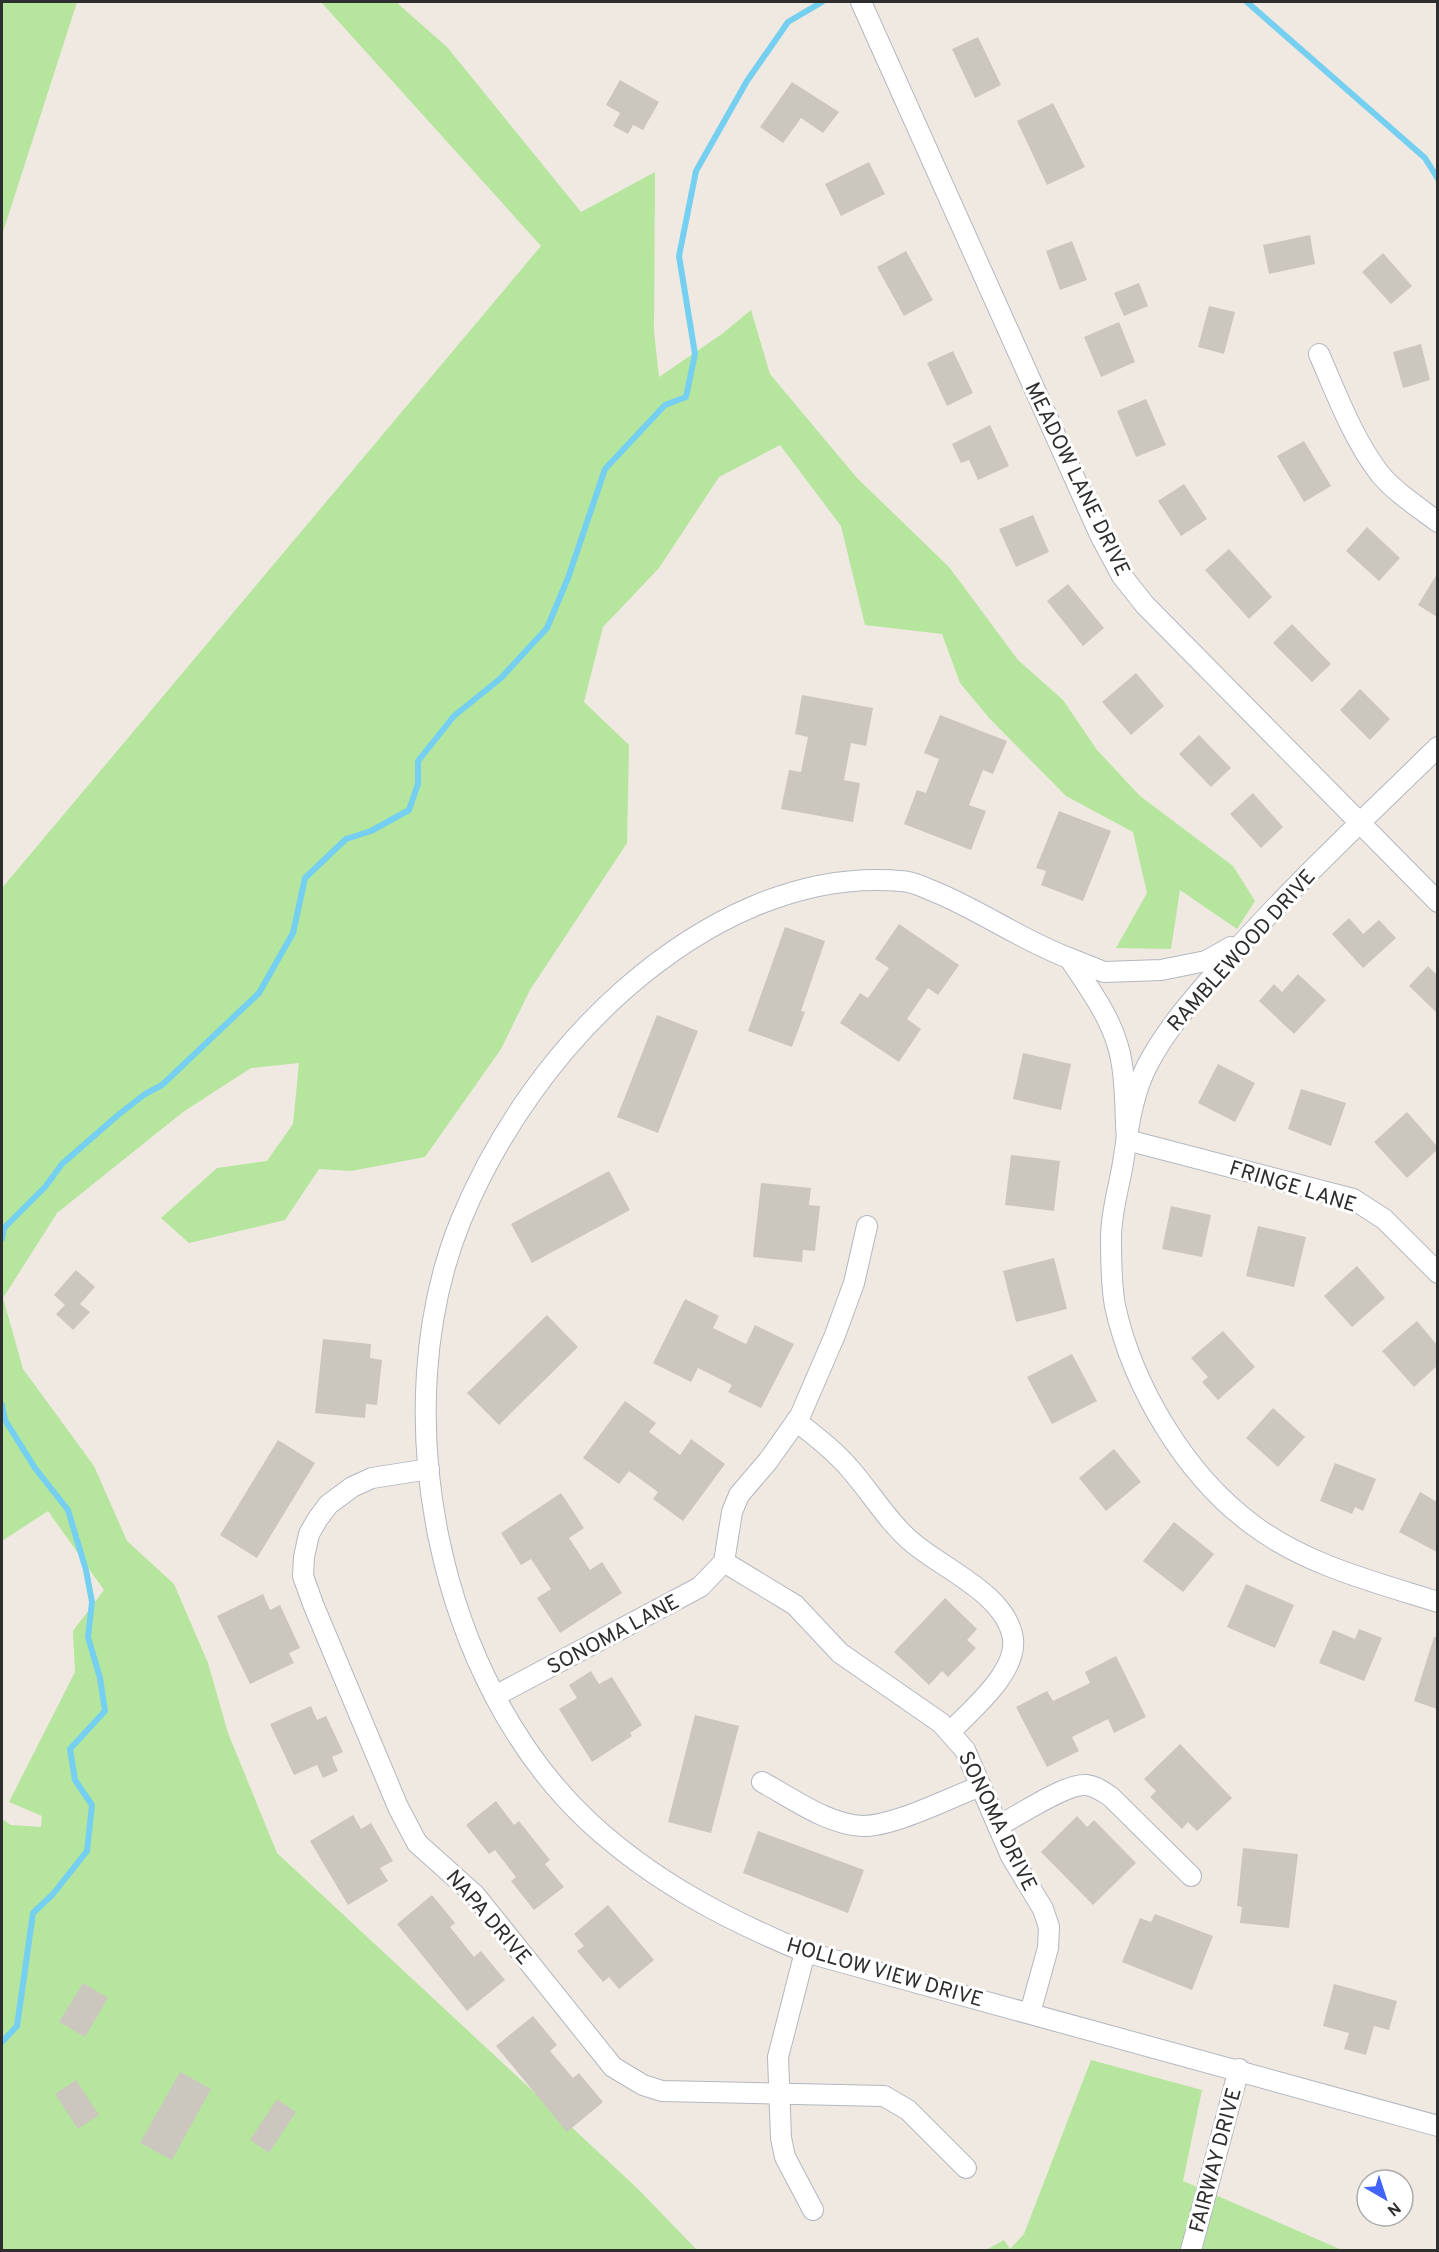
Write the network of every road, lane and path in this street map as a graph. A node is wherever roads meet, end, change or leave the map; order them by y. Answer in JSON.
{"nodes":[{"id":1,"x":861,"y":2,"type":"edge"},
{"id":2,"x":1319,"y":354,"type":"dead end"},
{"id":3,"x":1437,"y":522,"type":"edge"},
{"id":4,"x":1437,"y":747,"type":"edge"},
{"id":5,"x":1360,"y":822,"type":"junction"},
{"id":6,"x":1437,"y":902,"type":"edge"},
{"id":7,"x":1246,"y":938,"type":"junction"},
{"id":8,"x":1069,"y":958,"type":"junction"},
{"id":9,"x":1127,"y":1140,"type":"junction"},
{"id":10,"x":867,"y":1226,"type":"dead end"},
{"id":11,"x":1437,"y":1273,"type":"edge"},
{"id":12,"x":796,"y":1421,"type":"junction"},
{"id":13,"x":429,"y":1469,"type":"junction"},
{"id":14,"x":723,"y":1562,"type":"junction"},
{"id":15,"x":1437,"y":1602,"type":"edge"},
{"id":16,"x":495,"y":1696,"type":"junction"},
{"id":17,"x":950,"y":1732,"type":"junction"},
{"id":18,"x":762,"y":1782,"type":"dead end"},
{"id":19,"x":981,"y":1786,"type":"junction"},
{"id":20,"x":998,"y":1826,"type":"junction"},
{"id":21,"x":1191,"y":1876,"type":"dead end"},
{"id":22,"x":805,"y":1952,"type":"junction"},
{"id":23,"x":1030,"y":2013,"type":"junction"},
{"id":24,"x":1239,"y":2069,"type":"junction"},
{"id":25,"x":779,"y":2092,"type":"junction"},
{"id":26,"x":1437,"y":2126,"type":"edge"},
{"id":27,"x":966,"y":2168,"type":"dead end"},
{"id":28,"x":813,"y":2210,"type":"dead end"},
{"id":29,"x":1191,"y":2250,"type":"edge"}],
"edges":[{"from":1,"to":5,"type":"street","name":"MEADOW LANE DRIVE"},
{"from":2,"to":3,"type":"street"},
{"from":4,"to":5,"type":"street","name":"RAMBLEWOOD DRIVE"},
{"from":5,"to":6,"type":"street","name":"MEADOW LANE DRIVE"},
{"from":5,"to":7,"type":"street","name":"RAMBLEWOOD DRIVE"},
{"from":7,"to":8,"type":"street","name":"HOLLOW VIEW DRIVE"},
{"from":7,"to":9,"type":"street","name":"RAMBLEWOOD DRIVE"},
{"from":8,"to":9,"type":"street"},
{"from":8,"to":13,"type":"street","name":"HOLLOW VIEW DRIVE"},
{"from":9,"to":11,"type":"street","name":"FRINGE LANE"},
{"from":9,"to":15,"type":"street","name":"RAMBLEWOOD DRIVE"},
{"from":10,"to":12,"type":"street"},
{"from":12,"to":14,"type":"street"},
{"from":12,"to":17,"type":"street"},
{"from":13,"to":16,"type":"street","name":"HOLLOW VIEW DRIVE"},
{"from":13,"to":25,"type":"street","name":"NAPA DRIVE"},
{"from":14,"to":16,"type":"street","name":"SONOMA LANE"},
{"from":14,"to":17,"type":"street","name":"SONOMA DRIVE"},
{"from":16,"to":22,"type":"street","name":"HOLLOW VIEW DRIVE"},
{"from":17,"to":19,"type":"street","name":"SONOMA DRIVE"},
{"from":18,"to":19,"type":"street"},
{"from":19,"to":20,"type":"street","name":"SONOMA DRIVE"},
{"from":20,"to":21,"type":"street"},
{"from":20,"to":23,"type":"street","name":"SONOMA DRIVE"},
{"from":22,"to":23,"type":"street","name":"HOLLOW VIEW DRIVE"},
{"from":22,"to":25,"type":"street"},
{"from":23,"to":24,"type":"street","name":"HOLLOW VIEW DRIVE"},
{"from":24,"to":26,"type":"street","name":"HOLLOW VIEW DRIVE"},
{"from":24,"to":29,"type":"street","name":"FAIRWAY DRIVE"},
{"from":25,"to":27,"type":"street","name":"NAPA DRIVE"},
{"from":25,"to":28,"type":"street"}]}
